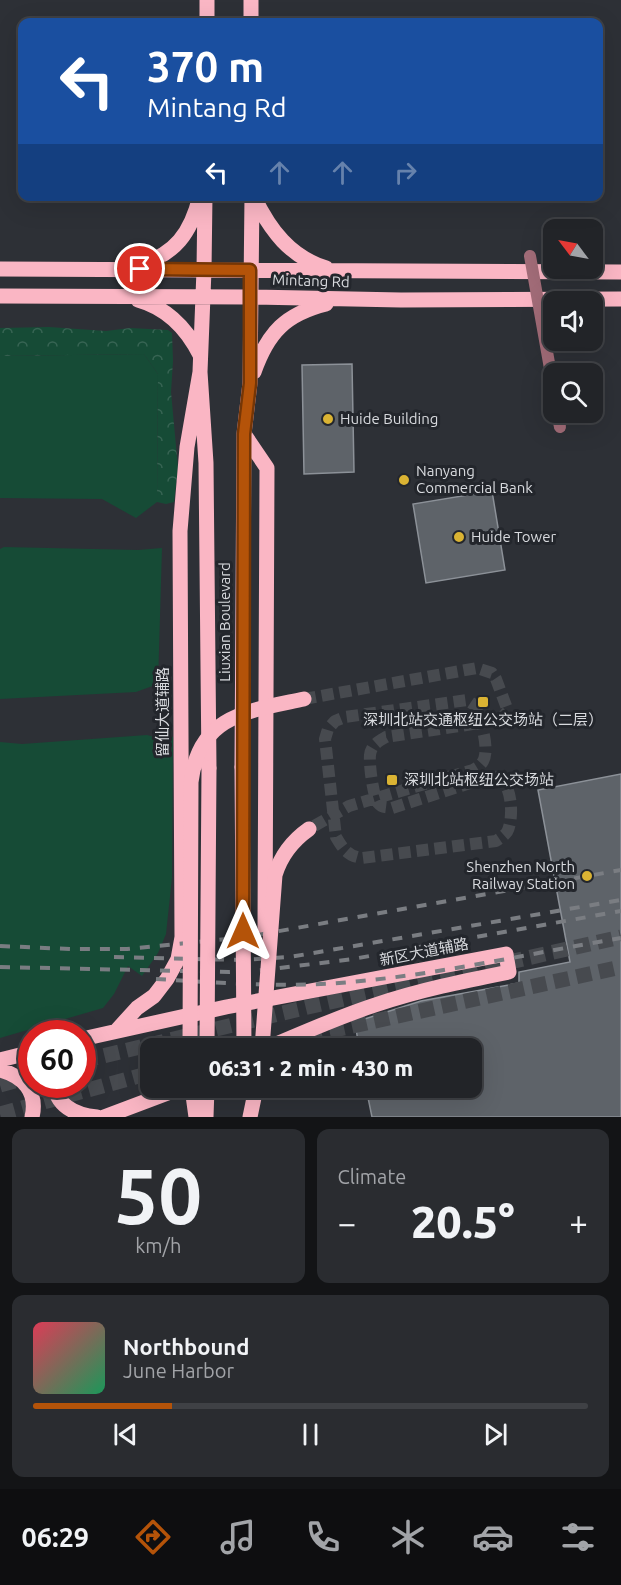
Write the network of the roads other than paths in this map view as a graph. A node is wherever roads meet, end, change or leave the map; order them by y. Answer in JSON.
{"nodes":[{"id":1,"x":207,"y":0,"type":"edge"},
{"id":2,"x":251,"y":0,"type":"edge"},
{"id":3,"x":207,"y":18,"type":"edge"},
{"id":4,"x":251,"y":18,"type":"edge"},
{"id":5,"x":200,"y":201,"type":"edge"},
{"id":6,"x":202,"y":201,"type":"edge"},
{"id":7,"x":253,"y":201,"type":"edge"},
{"id":8,"x":256,"y":201,"type":"edge"},
{"id":9,"x":530,"y":256,"type":"dead end"},
{"id":10,"x":0,"y":269,"type":"edge"},
{"id":11,"x":120,"y":269,"type":"junction"},
{"id":12,"x":204,"y":270,"type":"junction"},
{"id":13,"x":250,"y":270,"type":"junction"},
{"id":14,"x":338,"y":272,"type":"junction"},
{"id":15,"x":400,"y":272,"type":"junction"},
{"id":16,"x":621,"y":272,"type":"edge"},
{"id":17,"x":0,"y":296,"type":"edge"},
{"id":18,"x":123,"y":296,"type":"junction"},
{"id":19,"x":203,"y":297,"type":"junction"},
{"id":20,"x":251,"y":297,"type":"junction"},
{"id":21,"x":621,"y":299,"type":"edge"},
{"id":22,"x":345,"y":300,"type":"junction"},
{"id":23,"x":401,"y":300,"type":"junction"},
{"id":24,"x":200,"y":355,"type":"junction"},
{"id":25,"x":549,"y":363,"type":"edge"},
{"id":26,"x":200,"y":372,"type":"junction"},
{"id":27,"x":250,"y":383,"type":"junction"},
{"id":28,"x":559,"y":423,"type":"edge"},
{"id":29,"x":560,"y":427,"type":"dead end"},
{"id":30,"x":244,"y":434,"type":"junction"},
{"id":31,"x":304,"y":699,"type":"tunnel mouth"},
{"id":32,"x":309,"y":830,"type":"tunnel mouth"},
{"id":33,"x":436,"y":968,"type":"junction"},
{"id":34,"x":439,"y":987,"type":"junction"},
{"id":35,"x":303,"y":992,"type":"junction"},
{"id":36,"x":117,"y":1030,"type":"junction"},
{"id":37,"x":96,"y":1035,"type":"edge"},
{"id":38,"x":190,"y":1038,"type":"edge"},
{"id":39,"x":207,"y":1038,"type":"edge"},
{"id":40,"x":244,"y":1038,"type":"edge"},
{"id":41,"x":263,"y":1038,"type":"edge"},
{"id":42,"x":290,"y":1038,"type":"edge"},
{"id":43,"x":18,"y":1056,"type":"edge"},
{"id":44,"x":0,"y":1060,"type":"edge"},
{"id":45,"x":0,"y":1070,"type":"edge"},
{"id":46,"x":59,"y":1098,"type":"edge"},
{"id":47,"x":154,"y":1098,"type":"edge"},
{"id":48,"x":193,"y":1098,"type":"edge"},
{"id":49,"x":207,"y":1098,"type":"edge"},
{"id":50,"x":244,"y":1098,"type":"edge"},
{"id":51,"x":254,"y":1098,"type":"edge"},
{"id":52,"x":32,"y":1117,"type":"edge"},
{"id":53,"x":97,"y":1117,"type":"edge"},
{"id":54,"x":104,"y":1117,"type":"edge"},
{"id":55,"x":196,"y":1117,"type":"edge"},
{"id":56,"x":206,"y":1117,"type":"edge"},
{"id":57,"x":245,"y":1117,"type":"edge"},
{"id":58,"x":250,"y":1117,"type":"edge"}],
"edges":[{"from":1,"to":3,"type":"main road"},
{"from":2,"to":4,"type":"main road"},
{"from":5,"to":11,"type":"main road"},
{"from":6,"to":12,"type":"main road","name":"Liuxian Boulevard"},
{"from":7,"to":13,"type":"main road","name":"Liuxian Boulevard"},
{"from":8,"to":14,"type":"main road"},
{"from":9,"to":25,"type":"street","bridge":true},
{"from":10,"to":11,"type":"main road","name":"Mintang Rd"},
{"from":11,"to":12,"type":"main road","name":"Mintang Rd"},
{"from":12,"to":13,"type":"main road","name":"Mintang Rd"},
{"from":12,"to":19,"type":"main road","name":"Liuxian Boulevard"},
{"from":13,"to":14,"type":"main road","name":"Mintang Rd"},
{"from":13,"to":20,"type":"main road","name":"Liuxian Boulevard"},
{"from":14,"to":15,"type":"main road","name":"Mintang Rd"},
{"from":15,"to":16,"type":"main road","name":"Mintang Rd"},
{"from":15,"to":23,"type":"main road"},
{"from":17,"to":18,"type":"main road","name":"Mintang Rd"},
{"from":18,"to":19,"type":"main road","name":"Mintang Rd"},
{"from":18,"to":24,"type":"main road"},
{"from":19,"to":20,"type":"main road","name":"Mintang Rd"},
{"from":19,"to":24,"type":"main road","name":"Liuxian Boulevard"},
{"from":20,"to":22,"type":"main road","name":"Mintang Rd"},
{"from":20,"to":27,"type":"main road","name":"Liuxian Boulevard"},
{"from":21,"to":23,"type":"main road","name":"Mintang Rd"},
{"from":22,"to":23,"type":"main road","name":"Mintang Rd"},
{"from":22,"to":27,"type":"main road"},
{"from":24,"to":26,"type":"main road","name":"Liuxian Boulevard"},
{"from":26,"to":36,"type":"main road","name":"留仙大道辅路"},
{"from":26,"to":39,"type":"main road","name":"Liuxian Boulevard","bridge":true},
{"from":27,"to":30,"type":"main road","name":"Liuxian Boulevard"},
{"from":28,"to":29,"type":"street"},
{"from":30,"to":35,"type":"main road"},
{"from":30,"to":40,"type":"main road","name":"Liuxian Boulevard","bridge":true},
{"from":31,"to":38,"type":"main road","bridge":true},
{"from":32,"to":41,"type":"main road","bridge":true},
{"from":33,"to":34,"type":"main road"},
{"from":33,"to":34,"type":"main road","name":"新区大道辅路"},
{"from":33,"to":35,"type":"main road","name":"新区大道辅路"},
{"from":34,"to":42,"type":"main road","name":"新区大道辅路"},
{"from":35,"to":36,"type":"main road","name":"新区大道辅路"},
{"from":36,"to":37,"type":"main road","name":"新区大道辅路"},
{"from":43,"to":44,"type":"main road"},
{"from":45,"to":52,"type":"main road"},
{"from":46,"to":53,"type":"main road"},
{"from":47,"to":54,"type":"main road"},
{"from":48,"to":55,"type":"main road"},
{"from":49,"to":56,"type":"main road"},
{"from":50,"to":57,"type":"main road"},
{"from":51,"to":58,"type":"main road"}]}
